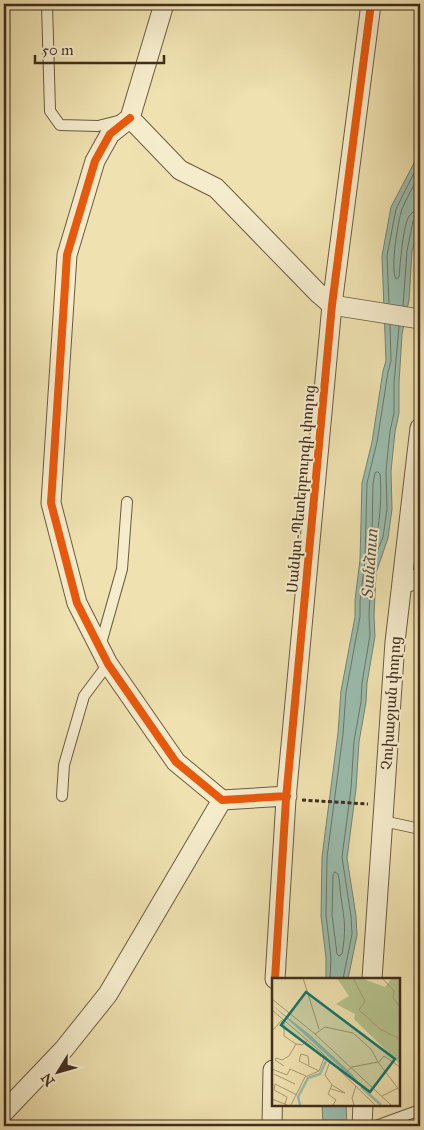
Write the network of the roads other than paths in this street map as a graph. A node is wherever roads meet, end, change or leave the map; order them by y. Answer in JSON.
{"nodes":[{"id":1,"x":47,"y":4,"type":"edge"},
{"id":2,"x":164,"y":4,"type":"edge"},
{"id":3,"x":371,"y":4,"type":"edge"},
{"id":4,"x":130,"y":118,"type":"junction"},
{"id":5,"x":332,"y":305,"type":"junction"},
{"id":6,"x":420,"y":319,"type":"edge"},
{"id":7,"x":420,"y":428,"type":"edge"},
{"id":8,"x":127,"y":502,"type":"dead end"},
{"id":9,"x":415,"y":513,"type":"edge"},
{"id":10,"x":420,"y":578,"type":"edge"},
{"id":11,"x":402,"y":584,"type":"junction"},
{"id":12,"x":104,"y":656,"type":"junction"},
{"id":13,"x":62,"y":796,"type":"dead end"},
{"id":14,"x":287,"y":796,"type":"junction"},
{"id":15,"x":222,"y":800,"type":"junction"},
{"id":16,"x":382,"y":821,"type":"junction"},
{"id":17,"x":420,"y":829,"type":"edge"},
{"id":18,"x":275,"y":978,"type":"edge"},
{"id":19,"x":372,"y":978,"type":"edge"},
{"id":20,"x":272,"y":1105,"type":"edge"},
{"id":21,"x":363,"y":1105,"type":"edge"},
{"id":22,"x":420,"y":1110,"type":"edge"},
{"id":23,"x":4,"y":1112,"type":"edge"},
{"id":24,"x":272,"y":1126,"type":"edge"},
{"id":25,"x":362,"y":1126,"type":"edge"},
{"id":26,"x":376,"y":1126,"type":"edge"}],
"edges":[{"from":1,"to":4,"type":"lane"},
{"from":2,"to":4,"type":"street"},
{"from":3,"to":5,"type":"street","name":"Սանկտ-Պետերբուրգի փողոց"},
{"from":4,"to":5,"type":"street"},
{"from":4,"to":12,"type":"street"},
{"from":5,"to":6,"type":"street"},
{"from":5,"to":14,"type":"street","name":"Սանկտ-Պետերբուրգի փողոց"},
{"from":7,"to":9,"type":"street","name":"Չուխաջյան փողոց"},
{"from":8,"to":12,"type":"lane"},
{"from":9,"to":11,"type":"street","name":"Չուխաջյան փողոց"},
{"from":10,"to":11,"type":"street"},
{"from":11,"to":16,"type":"street","name":"Չուխաջյան փողոց"},
{"from":12,"to":13,"type":"lane"},
{"from":12,"to":15,"type":"street"},
{"from":14,"to":15,"type":"street"},
{"from":14,"to":18,"type":"street","name":"Սանկտ-Պետերբուրգի փողոց"},
{"from":15,"to":23,"type":"street"},
{"from":16,"to":17,"type":"lane"},
{"from":16,"to":19,"type":"street","name":"Չուխաջյան փողոց"},
{"from":20,"to":24,"type":"street"},
{"from":21,"to":25,"type":"street"},
{"from":22,"to":26,"type":"lane"}]}
